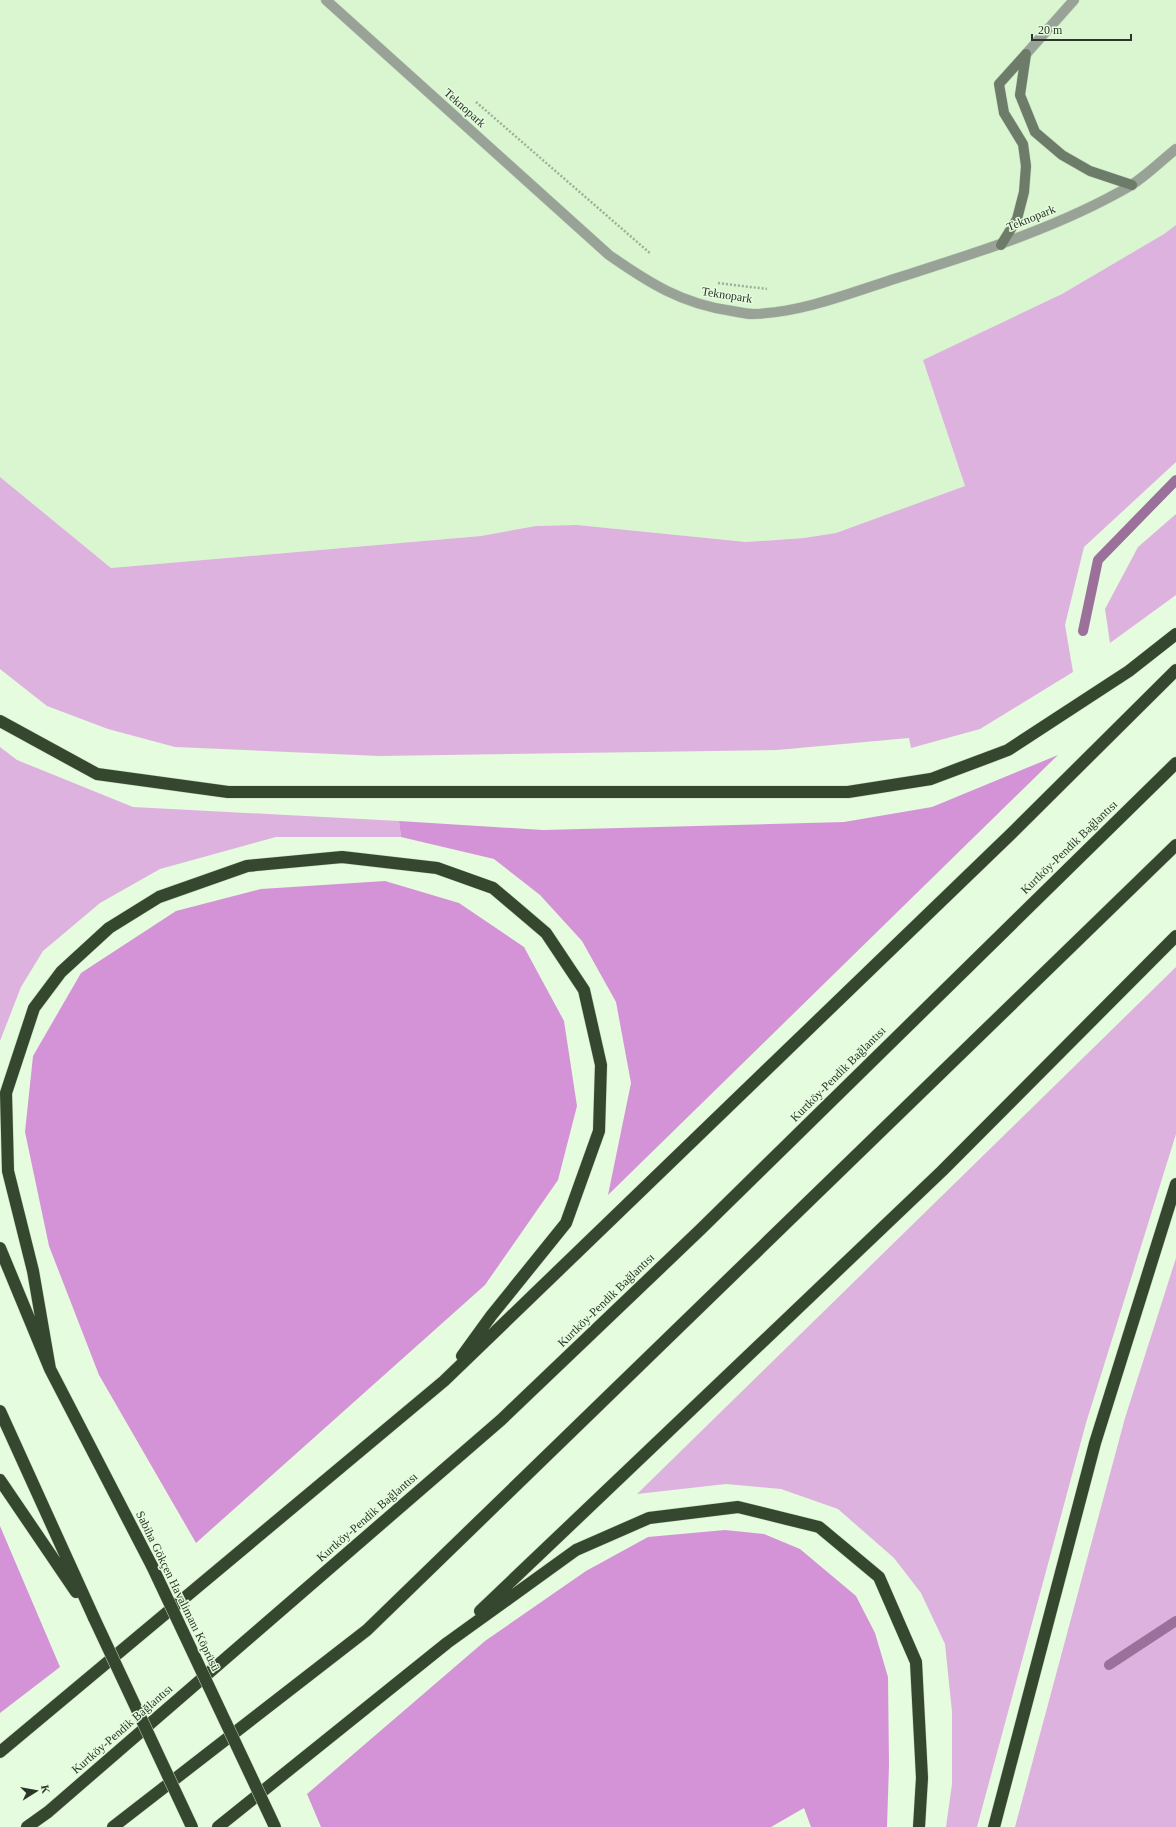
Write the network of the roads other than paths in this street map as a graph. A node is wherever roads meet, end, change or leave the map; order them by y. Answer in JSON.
{"nodes":[{"id":1,"x":326,"y":0,"type":"edge"},
{"id":2,"x":1074,"y":0,"type":"edge"},
{"id":3,"x":1026,"y":54,"type":"junction"},
{"id":4,"x":1176,"y":149,"type":"edge"},
{"id":5,"x":1132,"y":185,"type":"junction"},
{"id":6,"x":1001,"y":245,"type":"junction"},
{"id":7,"x":1176,"y":634,"type":"edge"},
{"id":8,"x":1176,"y":670,"type":"edge"},
{"id":9,"x":0,"y":721,"type":"edge"},
{"id":10,"x":1176,"y":763,"type":"edge"},
{"id":11,"x":1176,"y":845,"type":"edge"},
{"id":12,"x":1176,"y":936,"type":"edge"},
{"id":13,"x":1176,"y":1184,"type":"edge"},
{"id":14,"x":0,"y":1248,"type":"edge"},
{"id":15,"x":50,"y":1369,"type":"junction"},
{"id":16,"x":444,"y":1381,"type":"junction"},
{"id":17,"x":0,"y":1411,"type":"edge"},
{"id":18,"x":0,"y":1480,"type":"edge"},
{"id":19,"x":94,"y":1618,"type":"junction"},
{"id":20,"x":447,"y":1643,"type":"junction"},
{"id":21,"x":0,"y":1752,"type":"edge"},
{"id":22,"x":27,"y":1827,"type":"edge"},
{"id":23,"x":113,"y":1827,"type":"edge"},
{"id":24,"x":192,"y":1827,"type":"edge"},
{"id":25,"x":218,"y":1827,"type":"edge"},
{"id":26,"x":275,"y":1827,"type":"edge"},
{"id":27,"x":919,"y":1827,"type":"edge"},
{"id":28,"x":994,"y":1827,"type":"edge"}],
"edges":[{"from":1,"to":6,"type":"street","name":"Teknopark"},
{"from":2,"to":3,"type":"street"},
{"from":3,"to":5,"type":"street"},
{"from":3,"to":6,"type":"street"},
{"from":4,"to":5,"type":"street","name":"Teknopark"},
{"from":5,"to":6,"type":"street","name":"Teknopark"},
{"from":7,"to":9,"type":"highway"},
{"from":8,"to":16,"type":"highway"},
{"from":10,"to":22,"type":"highway","name":"Kurtköy-Pendik Bağlantısı"},
{"from":11,"to":23,"type":"highway"},
{"from":12,"to":20,"type":"highway"},
{"from":13,"to":28,"type":"highway"},
{"from":14,"to":15,"type":"highway"},
{"from":15,"to":16,"type":"highway"},
{"from":15,"to":26,"type":"highway","name":"Sabiha Gökçen Havalimanı Köprüsü","bridge":true},
{"from":16,"to":21,"type":"highway"},
{"from":17,"to":19,"type":"highway"},
{"from":18,"to":19,"type":"highway"},
{"from":19,"to":24,"type":"highway","bridge":true},
{"from":20,"to":25,"type":"highway"},
{"from":20,"to":27,"type":"highway"}]}
